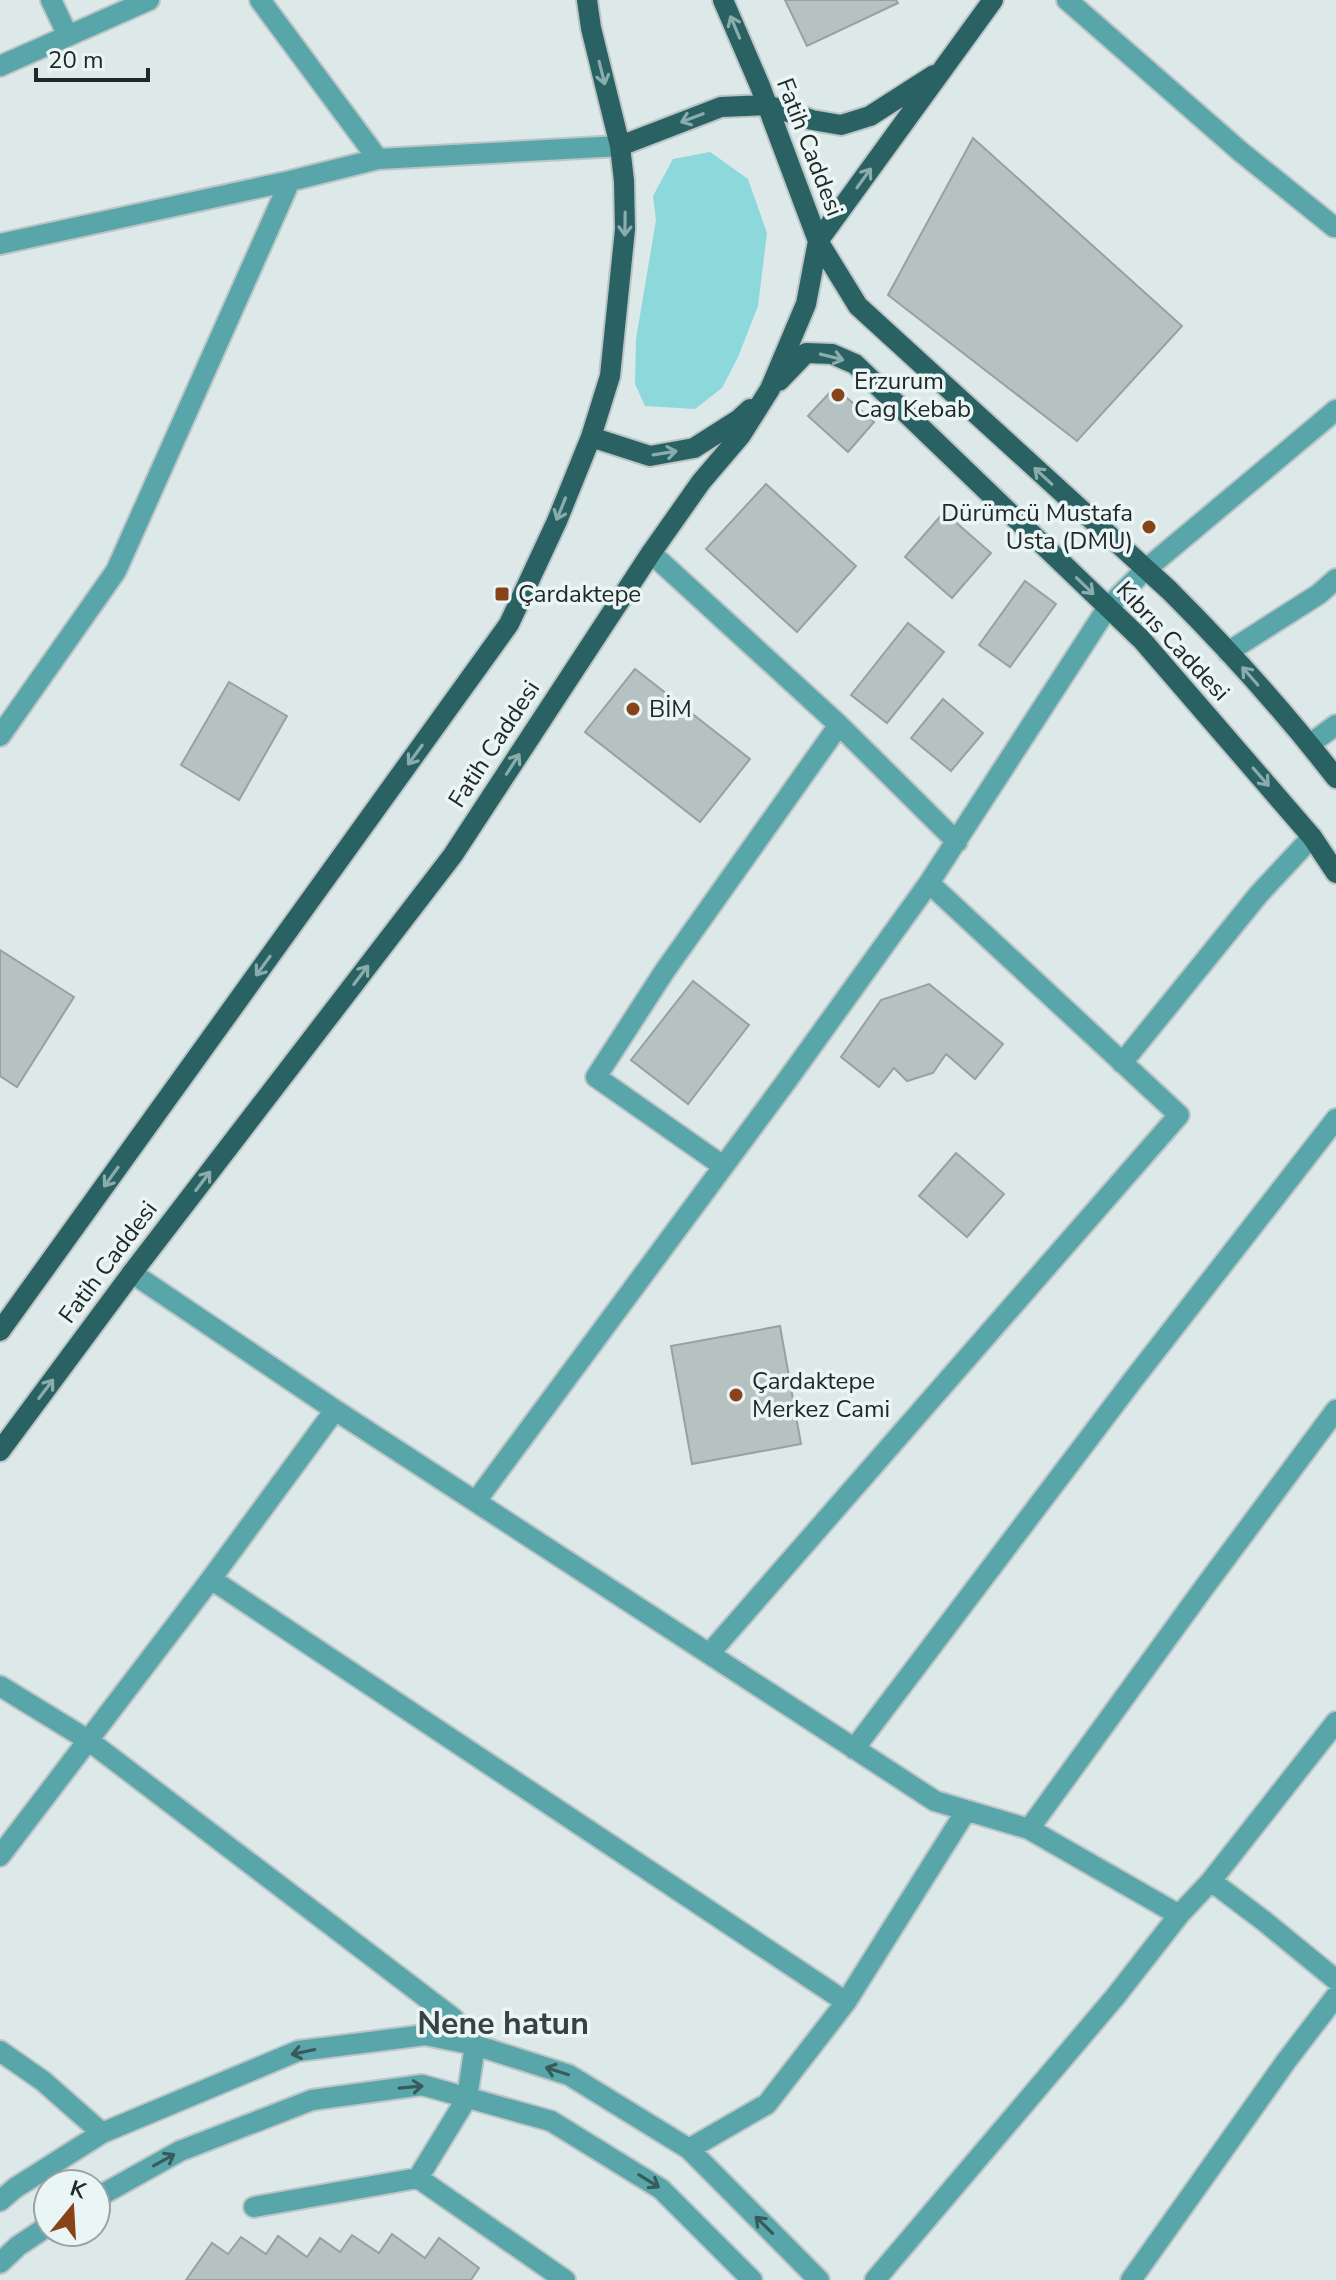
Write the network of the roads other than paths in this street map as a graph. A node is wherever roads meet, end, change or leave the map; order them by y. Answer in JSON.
{"nodes":[{"id":1,"x":51,"y":0,"type":"edge"},
{"id":2,"x":149,"y":0,"type":"edge"},
{"id":3,"x":260,"y":0,"type":"edge"},
{"id":4,"x":587,"y":0,"type":"edge"},
{"id":5,"x":723,"y":0,"type":"edge"},
{"id":6,"x":993,"y":0,"type":"edge"},
{"id":7,"x":1067,"y":0,"type":"edge"},
{"id":8,"x":68,"y":36,"type":"junction"},
{"id":9,"x":0,"y":66,"type":"edge"},
{"id":10,"x":947,"y":66,"type":"junction"},
{"id":11,"x":767,"y":105,"type":"junction"},
{"id":12,"x":620,"y":146,"type":"junction"},
{"id":13,"x":378,"y":159,"type":"junction"},
{"id":14,"x":290,"y":181,"type":"junction"},
{"id":15,"x":1334,"y":227,"type":"edge"},
{"id":16,"x":818,"y":241,"type":"junction"},
{"id":17,"x":0,"y":244,"type":"edge"},
{"id":18,"x":770,"y":389,"type":"junction"},
{"id":19,"x":1336,"y":410,"type":"edge"},
{"id":20,"x":591,"y":437,"type":"junction"},
{"id":21,"x":651,"y":553,"type":"junction"},
{"id":22,"x":1145,"y":570,"type":"junction"},
{"id":23,"x":1336,"y":579,"type":"edge"},
{"id":24,"x":1108,"y":607,"type":"junction"},
{"id":25,"x":1228,"y":652,"type":"junction"},
{"id":26,"x":839,"y":725,"type":"junction"},
{"id":27,"x":1336,"y":725,"type":"edge"},
{"id":28,"x":0,"y":736,"type":"edge"},
{"id":29,"x":1310,"y":744,"type":"junction"},
{"id":30,"x":1336,"y":778,"type":"edge"},
{"id":31,"x":1312,"y":837,"type":"junction"},
{"id":32,"x":957,"y":842,"type":"junction"},
{"id":33,"x":1336,"y":873,"type":"edge"},
{"id":34,"x":929,"y":883,"type":"junction"},
{"id":35,"x":1122,"y":1063,"type":"junction"},
{"id":36,"x":1336,"y":1119,"type":"edge"},
{"id":37,"x":723,"y":1166,"type":"junction"},
{"id":38,"x":132,"y":1273,"type":"junction"},
{"id":39,"x":0,"y":1331,"type":"edge"},
{"id":40,"x":335,"y":1410,"type":"junction"},
{"id":41,"x":1336,"y":1410,"type":"edge"},
{"id":42,"x":0,"y":1451,"type":"edge"},
{"id":43,"x":476,"y":1501,"type":"junction"},
{"id":44,"x":211,"y":1579,"type":"junction"},
{"id":45,"x":709,"y":1654,"type":"junction"},
{"id":46,"x":0,"y":1686,"type":"edge"},
{"id":47,"x":1336,"y":1722,"type":"edge"},
{"id":48,"x":88,"y":1740,"type":"junction"},
{"id":49,"x":854,"y":1749,"type":"junction"},
{"id":50,"x":966,"y":1811,"type":"junction"},
{"id":51,"x":1029,"y":1829,"type":"junction"},
{"id":52,"x":0,"y":1856,"type":"edge"},
{"id":53,"x":1211,"y":1881,"type":"junction"},
{"id":54,"x":1179,"y":1915,"type":"junction"},
{"id":55,"x":1336,"y":1980,"type":"edge"},
{"id":56,"x":1336,"y":1996,"type":"edge"},
{"id":57,"x":846,"y":2002,"type":"junction"},
{"id":58,"x":475,"y":2045,"type":"junction"},
{"id":59,"x":0,"y":2051,"type":"edge"},
{"id":60,"x":467,"y":2098,"type":"junction"},
{"id":61,"x":102,"y":2133,"type":"junction"},
{"id":62,"x":689,"y":2149,"type":"junction"},
{"id":63,"x":418,"y":2178,"type":"junction"},
{"id":64,"x":112,"y":2189,"type":"edge"},
{"id":65,"x":0,"y":2201,"type":"edge"},
{"id":66,"x":254,"y":2207,"type":"dead end"},
{"id":67,"x":32,"y":2237,"type":"edge"},
{"id":68,"x":0,"y":2263,"type":"edge"},
{"id":69,"x":565,"y":2280,"type":"edge"},
{"id":70,"x":752,"y":2280,"type":"edge"},
{"id":71,"x":819,"y":2280,"type":"edge"},
{"id":72,"x":875,"y":2280,"type":"edge"},
{"id":73,"x":1131,"y":2280,"type":"edge"}],
"edges":[{"from":1,"to":8,"type":"street"},
{"from":2,"to":8,"type":"street"},
{"from":3,"to":13,"type":"street"},
{"from":4,"to":12,"type":"main road","name":"Fatih Caddesi","one_way":true},
{"from":11,"to":5,"type":"main road","name":"Fatih Caddesi","one_way":true},
{"from":6,"to":10,"type":"main road"},
{"from":7,"to":15,"type":"street"},
{"from":8,"to":9,"type":"street"},
{"from":10,"to":11,"type":"main road"},
{"from":16,"to":10,"type":"main road","one_way":true},
{"from":11,"to":12,"type":"main road","one_way":true},
{"from":11,"to":16,"type":"main road","name":"Fatih Caddesi"},
{"from":12,"to":13,"type":"street"},
{"from":12,"to":20,"type":"main road","name":"Fatih Caddesi","one_way":true},
{"from":13,"to":14,"type":"street"},
{"from":14,"to":17,"type":"street"},
{"from":14,"to":28,"type":"street"},
{"from":16,"to":18,"type":"main road","name":"Fatih Caddesi"},
{"from":22,"to":16,"type":"main road","one_way":true},
{"from":20,"to":18,"type":"main road","one_way":true},
{"from":18,"to":21,"type":"main road","name":"Fatih Caddesi"},
{"from":18,"to":24,"type":"main road","name":"Kıbrıs Caddesi","one_way":true},
{"from":19,"to":22,"type":"street"},
{"from":20,"to":39,"type":"main road","name":"Fatih Caddesi","one_way":true},
{"from":21,"to":26,"type":"street"},
{"from":38,"to":21,"type":"main road","name":"Fatih Caddesi","one_way":true},
{"from":22,"to":24,"type":"street"},
{"from":22,"to":25,"type":"main road"},
{"from":23,"to":25,"type":"street"},
{"from":24,"to":31,"type":"main road","name":"Kıbrıs Caddesi","one_way":true},
{"from":24,"to":32,"type":"street"},
{"from":29,"to":25,"type":"main road","one_way":true},
{"from":26,"to":32,"type":"street"},
{"from":26,"to":37,"type":"street"},
{"from":27,"to":29,"type":"street"},
{"from":29,"to":30,"type":"main road"},
{"from":31,"to":33,"type":"main road","name":"Kıbrıs Caddesi"},
{"from":31,"to":35,"type":"street"},
{"from":32,"to":34,"type":"street"},
{"from":34,"to":35,"type":"street"},
{"from":34,"to":37,"type":"street"},
{"from":35,"to":45,"type":"street"},
{"from":36,"to":49,"type":"street"},
{"from":37,"to":43,"type":"street"},
{"from":38,"to":40,"type":"street"},
{"from":42,"to":38,"type":"main road","name":"Fatih Caddesi","one_way":true},
{"from":40,"to":43,"type":"street"},
{"from":40,"to":44,"type":"street"},
{"from":41,"to":51,"type":"street"},
{"from":43,"to":45,"type":"street"},
{"from":44,"to":48,"type":"street"},
{"from":44,"to":57,"type":"street"},
{"from":45,"to":49,"type":"street"},
{"from":46,"to":48,"type":"street"},
{"from":47,"to":53,"type":"street"},
{"from":48,"to":52,"type":"street"},
{"from":48,"to":58,"type":"street"},
{"from":49,"to":50,"type":"street"},
{"from":50,"to":51,"type":"street"},
{"from":50,"to":57,"type":"street"},
{"from":51,"to":54,"type":"street"},
{"from":53,"to":54,"type":"street"},
{"from":53,"to":55,"type":"street"},
{"from":54,"to":72,"type":"street"},
{"from":56,"to":73,"type":"street"},
{"from":57,"to":62,"type":"street"},
{"from":58,"to":60,"type":"street"},
{"from":58,"to":61,"type":"street","one_way":true},
{"from":62,"to":58,"type":"street","one_way":true},
{"from":59,"to":61,"type":"street"},
{"from":60,"to":63,"type":"street"},
{"from":64,"to":60,"type":"street","one_way":true},
{"from":60,"to":70,"type":"street","one_way":true},
{"from":61,"to":65,"type":"street"},
{"from":71,"to":62,"type":"street","one_way":true},
{"from":63,"to":66,"type":"street"},
{"from":63,"to":69,"type":"street"},
{"from":67,"to":68,"type":"street"}]}
